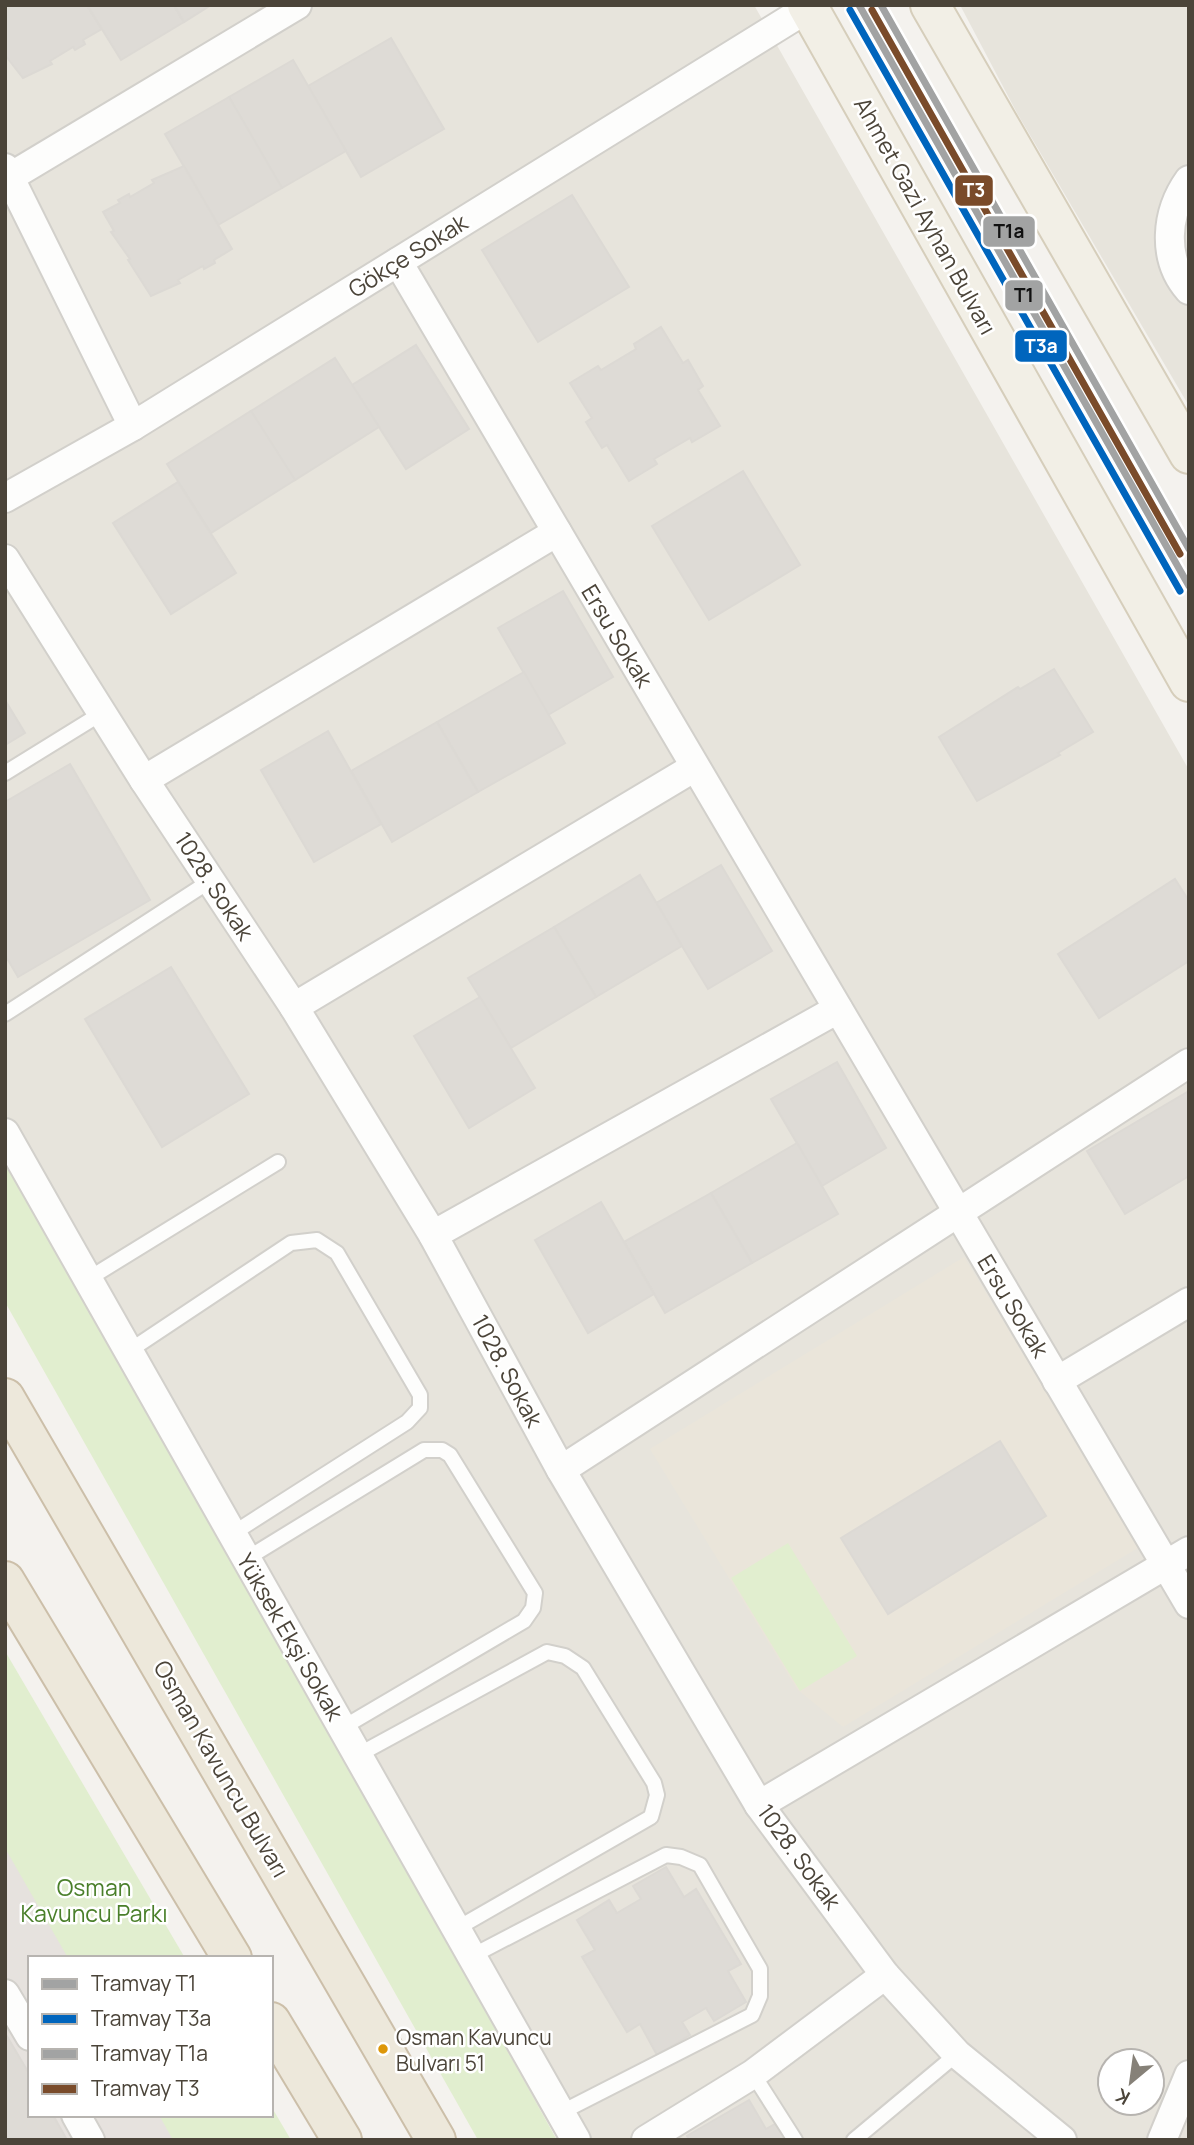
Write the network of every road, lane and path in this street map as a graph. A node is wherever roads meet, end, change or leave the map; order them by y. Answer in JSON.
{"nodes":[{"id":1,"x":297,"y":5,"type":"edge"},
{"id":2,"x":930,"y":5,"type":"edge"},
{"id":3,"x":807,"y":7,"type":"edge"},
{"id":4,"x":7,"y":175,"type":"edge"},
{"id":5,"x":1189,"y":180,"type":"edge"},
{"id":6,"x":398,"y":262,"type":"junction"},
{"id":7,"x":1189,"y":290,"type":"edge"},
{"id":8,"x":133,"y":426,"type":"junction"},
{"id":9,"x":1189,"y":454,"type":"edge"},
{"id":10,"x":5,"y":498,"type":"edge"},
{"id":11,"x":557,"y":533,"type":"junction"},
{"id":12,"x":5,"y":559,"type":"edge"},
{"id":13,"x":1189,"y":682,"type":"edge"},
{"id":14,"x":102,"y":713,"type":"junction"},
{"id":15,"x":695,"y":767,"type":"junction"},
{"id":16,"x":5,"y":773,"type":"edge"},
{"id":17,"x":144,"y":780,"type":"junction"},
{"id":18,"x":210,"y":881,"type":"junction"},
{"id":19,"x":294,"y":1007,"type":"junction"},
{"id":20,"x":838,"y":1009,"type":"junction"},
{"id":21,"x":5,"y":1014,"type":"edge"},
{"id":22,"x":1189,"y":1063,"type":"edge"},
{"id":23,"x":5,"y":1133,"type":"edge"},
{"id":24,"x":278,"y":1161,"type":"dead end"},
{"id":25,"x":958,"y":1212,"type":"junction"},
{"id":26,"x":433,"y":1235,"type":"junction"},
{"id":27,"x":88,"y":1279,"type":"junction"},
{"id":28,"x":1189,"y":1302,"type":"edge"},
{"id":29,"x":129,"y":1351,"type":"junction"},
{"id":30,"x":1057,"y":1381,"type":"junction"},
{"id":31,"x":5,"y":1398,"type":"edge"},
{"id":32,"x":561,"y":1470,"type":"junction"},
{"id":33,"x":232,"y":1534,"type":"junction"},
{"id":34,"x":1177,"y":1558,"type":"edge"},
{"id":35,"x":247,"y":1559,"type":"junction"},
{"id":36,"x":5,"y":1581,"type":"edge"},
{"id":37,"x":1189,"y":1604,"type":"edge"},
{"id":38,"x":342,"y":1728,"type":"junction"},
{"id":39,"x":358,"y":1755,"type":"junction"},
{"id":40,"x":759,"y":1804,"type":"junction"},
{"id":41,"x":456,"y":1928,"type":"junction"},
{"id":42,"x":472,"y":1955,"type":"junction"},
{"id":43,"x":231,"y":1956,"type":"edge"},
{"id":44,"x":885,"y":1975,"type":"junction"},
{"id":45,"x":5,"y":1994,"type":"edge"},
{"id":46,"x":273,"y":2025,"type":"edge"},
{"id":47,"x":28,"y":2033,"type":"edge"},
{"id":48,"x":957,"y":2054,"type":"junction"},
{"id":49,"x":753,"y":2074,"type":"junction"},
{"id":50,"x":1189,"y":2075,"type":"edge"},
{"id":51,"x":560,"y":2113,"type":"junction"},
{"id":52,"x":77,"y":2117,"type":"edge"},
{"id":53,"x":90,"y":2140,"type":"edge"},
{"id":54,"x":342,"y":2140,"type":"edge"},
{"id":55,"x":436,"y":2140,"type":"edge"},
{"id":56,"x":576,"y":2140,"type":"edge"},
{"id":57,"x":646,"y":2140,"type":"edge"},
{"id":58,"x":795,"y":2140,"type":"edge"},
{"id":59,"x":854,"y":2140,"type":"edge"},
{"id":60,"x":1062,"y":2140,"type":"edge"},
{"id":61,"x":1162,"y":2140,"type":"edge"}],
"edges":[{"from":1,"to":4,"type":"street"},
{"from":2,"to":9,"type":"main road"},
{"from":3,"to":6,"type":"street","name":"Gökçe Sokak"},
{"from":3,"to":13,"type":"main road","name":"Ahmet Gazi Ayhan Bulvarı"},
{"from":4,"to":8,"type":"street"},
{"from":5,"to":7,"type":"street"},
{"from":6,"to":8,"type":"street","name":"Gökçe Sokak"},
{"from":6,"to":11,"type":"street","name":"Ersu Sokak"},
{"from":8,"to":10,"type":"street","name":"Gökçe Sokak"},
{"from":11,"to":15,"type":"street","name":"Ersu Sokak"},
{"from":11,"to":17,"type":"street"},
{"from":12,"to":14,"type":"street","name":"1028. Sokak"},
{"from":14,"to":16,"type":"lane"},
{"from":14,"to":17,"type":"street","name":"1028. Sokak"},
{"from":15,"to":19,"type":"street"},
{"from":15,"to":20,"type":"street","name":"Ersu Sokak"},
{"from":17,"to":18,"type":"street","name":"1028. Sokak"},
{"from":18,"to":19,"type":"street","name":"1028. Sokak"},
{"from":18,"to":21,"type":"lane"},
{"from":19,"to":26,"type":"street","name":"1028. Sokak"},
{"from":20,"to":25,"type":"street","name":"Ersu Sokak"},
{"from":20,"to":26,"type":"street"},
{"from":22,"to":25,"type":"street"},
{"from":23,"to":27,"type":"street","name":"Yüksek Ekşi Sokak"},
{"from":24,"to":27,"type":"lane"},
{"from":25,"to":30,"type":"street","name":"Ersu Sokak"},
{"from":25,"to":32,"type":"street"},
{"from":26,"to":32,"type":"street","name":"1028. Sokak"},
{"from":27,"to":29,"type":"street","name":"Yüksek Ekşi Sokak"},
{"from":28,"to":30,"type":"street"},
{"from":29,"to":33,"type":"street","name":"Yüksek Ekşi Sokak"},
{"from":29,"to":33,"type":"lane"},
{"from":30,"to":34,"type":"street","name":"Ersu Sokak"},
{"from":31,"to":55,"type":"highway","name":"Osman Kavuncu Bulvarı"},
{"from":32,"to":40,"type":"street","name":"1028. Sokak"},
{"from":33,"to":35,"type":"street","name":"Yüksek Ekşi Sokak"},
{"from":34,"to":37,"type":"street","name":"Ersu Sokak"},
{"from":34,"to":40,"type":"street"},
{"from":35,"to":38,"type":"street","name":"Yüksek Ekşi Sokak"},
{"from":35,"to":38,"type":"lane"},
{"from":36,"to":43,"type":"highway"},
{"from":38,"to":39,"type":"street","name":"Yüksek Ekşi Sokak"},
{"from":39,"to":41,"type":"street","name":"Yüksek Ekşi Sokak"},
{"from":39,"to":41,"type":"lane"},
{"from":40,"to":44,"type":"street","name":"1028. Sokak"},
{"from":41,"to":42,"type":"street","name":"Yüksek Ekşi Sokak"},
{"from":42,"to":51,"type":"street","name":"Yüksek Ekşi Sokak"},
{"from":42,"to":51,"type":"lane"},
{"from":44,"to":48,"type":"street","name":"1028. Sokak"},
{"from":44,"to":49,"type":"street"},
{"from":45,"to":47,"type":"street"},
{"from":46,"to":54,"type":"highway"},
{"from":48,"to":59,"type":"lane"},
{"from":48,"to":60,"type":"street","name":"1028. Sokak"},
{"from":49,"to":57,"type":"street"},
{"from":49,"to":58,"type":"lane"},
{"from":50,"to":61,"type":"street"},
{"from":51,"to":56,"type":"street","name":"Yüksek Ekşi Sokak"},
{"from":52,"to":53,"type":"street"}]}
